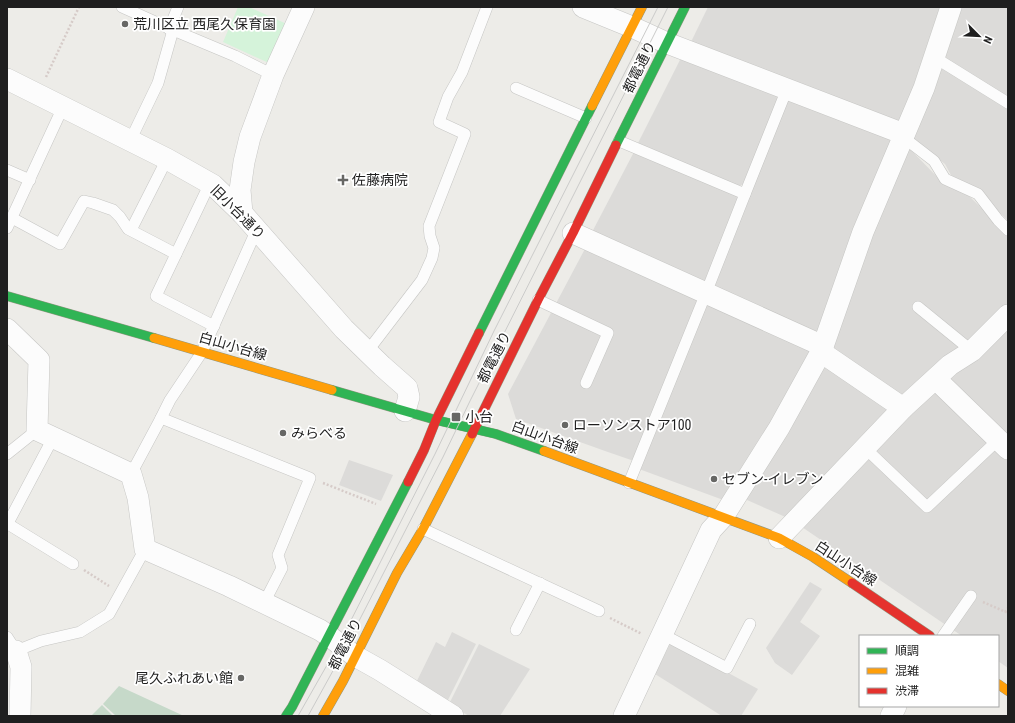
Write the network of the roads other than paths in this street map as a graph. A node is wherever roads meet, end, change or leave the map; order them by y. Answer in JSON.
{"nodes":[{"id":1,"x":122,"y":7,"type":"edge"},
{"id":2,"x":178,"y":7,"type":"edge"},
{"id":3,"x":304,"y":7,"type":"edge"},
{"id":4,"x":487,"y":7,"type":"edge"},
{"id":5,"x":583,"y":7,"type":"edge"},
{"id":6,"x":642,"y":7,"type":"edge"},
{"id":7,"x":685,"y":7,"type":"edge"},
{"id":8,"x":950,"y":7,"type":"edge"},
{"id":9,"x":632,"y":27,"type":"junction"},
{"id":10,"x":171,"y":30,"type":"junction"},
{"id":11,"x":667,"y":43,"type":"junction"},
{"id":12,"x":934,"y":57,"type":"junction"},
{"id":13,"x":273,"y":75,"type":"junction"},
{"id":14,"x":7,"y":80,"type":"edge"},
{"id":15,"x":516,"y":88,"type":"dead end"},
{"id":16,"x":787,"y":89,"type":"junction"},
{"id":17,"x":1008,"y":103,"type":"edge"},
{"id":18,"x":63,"y":106,"type":"junction"},
{"id":19,"x":586,"y":118,"type":"junction"},
{"id":20,"x":903,"y":136,"type":"junction"},
{"id":21,"x":619,"y":140,"type":"junction"},
{"id":22,"x":130,"y":141,"type":"junction"},
{"id":23,"x":167,"y":159,"type":"junction"},
{"id":24,"x":7,"y":170,"type":"edge"},
{"id":25,"x":30,"y":180,"type":"junction"},
{"id":26,"x":210,"y":183,"type":"junction"},
{"id":27,"x":744,"y":194,"type":"junction"},
{"id":28,"x":242,"y":213,"type":"junction"},
{"id":29,"x":9,"y":223,"type":"edge"},
{"id":30,"x":257,"y":229,"type":"junction"},
{"id":31,"x":130,"y":230,"type":"junction"},
{"id":32,"x":1008,"y":230,"type":"edge"},
{"id":33,"x":573,"y":232,"type":"junction"},
{"id":34,"x":176,"y":254,"type":"junction"},
{"id":35,"x":706,"y":294,"type":"junction"},
{"id":36,"x":7,"y":296,"type":"edge"},
{"id":37,"x":538,"y":300,"type":"junction"},
{"id":38,"x":918,"y":307,"type":"dead end"},
{"id":39,"x":1008,"y":315,"type":"edge"},
{"id":40,"x":214,"y":326,"type":"junction"},
{"id":41,"x":7,"y":329,"type":"edge"},
{"id":42,"x":822,"y":349,"type":"junction"},
{"id":43,"x":972,"y":350,"type":"junction"},
{"id":44,"x":202,"y":352,"type":"junction"},
{"id":45,"x":367,"y":352,"type":"junction"},
{"id":46,"x":937,"y":378,"type":"junction"},
{"id":47,"x":586,"y":383,"type":"dead end"},
{"id":48,"x":903,"y":408,"type":"junction"},
{"id":49,"x":405,"y":411,"type":"junction"},
{"id":50,"x":161,"y":418,"type":"junction"},
{"id":51,"x":436,"y":420,"type":"junction"},
{"id":52,"x":474,"y":429,"type":"junction"},
{"id":53,"x":45,"y":434,"type":"junction"},
{"id":54,"x":1003,"y":444,"type":"edge"},
{"id":55,"x":865,"y":448,"type":"junction"},
{"id":56,"x":7,"y":454,"type":"edge"},
{"id":57,"x":131,"y":474,"type":"junction"},
{"id":58,"x":629,"y":483,"type":"junction"},
{"id":59,"x":724,"y":517,"type":"junction"},
{"id":60,"x":7,"y":524,"type":"edge"},
{"id":61,"x":423,"y":529,"type":"junction"},
{"id":62,"x":779,"y":538,"type":"junction"},
{"id":63,"x":145,"y":549,"type":"junction"},
{"id":64,"x":74,"y":564,"type":"road end"},
{"id":65,"x":540,"y":583,"type":"junction"},
{"id":66,"x":971,"y":596,"type":"road end"},
{"id":67,"x":264,"y":603,"type":"junction"},
{"id":68,"x":599,"y":610,"type":"road end"},
{"id":69,"x":750,"y":624,"type":"dead end"},
{"id":70,"x":516,"y":630,"type":"dead end"},
{"id":71,"x":929,"y":635,"type":"edge"},
{"id":72,"x":944,"y":635,"type":"edge"},
{"id":73,"x":329,"y":636,"type":"junction"},
{"id":74,"x":660,"y":638,"type":"junction"},
{"id":75,"x":11,"y":644,"type":"edge"},
{"id":76,"x":355,"y":656,"type":"junction"},
{"id":77,"x":999,"y":685,"type":"edge"},
{"id":78,"x":1008,"y":691,"type":"edge"},
{"id":79,"x":896,"y":707,"type":"edge"},
{"id":80,"x":20,"y":716,"type":"edge"},
{"id":81,"x":286,"y":716,"type":"edge"},
{"id":82,"x":323,"y":716,"type":"edge"},
{"id":83,"x":453,"y":716,"type":"edge"},
{"id":84,"x":624,"y":716,"type":"edge"},
{"id":85,"x":891,"y":716,"type":"edge"}],
"edges":[{"from":1,"to":10,"type":"lane"},
{"from":2,"to":10,"type":"lane"},
{"from":3,"to":13,"type":"street"},
{"from":4,"to":45,"type":"lane"},
{"from":5,"to":9,"type":"street"},
{"from":6,"to":9,"type":"main road","name":"都電通り"},
{"from":7,"to":11,"type":"main road","name":"都電通り"},
{"from":8,"to":12,"type":"street"},
{"from":9,"to":11,"type":"street"},
{"from":9,"to":19,"type":"main road","name":"都電通り"},
{"from":10,"to":13,"type":"lane"},
{"from":10,"to":22,"type":"lane"},
{"from":11,"to":16,"type":"street"},
{"from":11,"to":21,"type":"main road","name":"都電通り"},
{"from":12,"to":17,"type":"lane"},
{"from":12,"to":20,"type":"street"},
{"from":13,"to":28,"type":"street"},
{"from":14,"to":18,"type":"street","name":"旧小台通り"},
{"from":15,"to":19,"type":"lane"},
{"from":16,"to":20,"type":"street"},
{"from":16,"to":27,"type":"lane"},
{"from":18,"to":22,"type":"street","name":"旧小台通り"},
{"from":18,"to":25,"type":"lane"},
{"from":19,"to":51,"type":"main road","name":"都電通り"},
{"from":20,"to":32,"type":"lane"},
{"from":20,"to":42,"type":"street"},
{"from":21,"to":27,"type":"lane"},
{"from":21,"to":33,"type":"main road","name":"都電通り"},
{"from":22,"to":23,"type":"street","name":"旧小台通り"},
{"from":23,"to":26,"type":"street","name":"旧小台通り"},
{"from":23,"to":31,"type":"lane"},
{"from":24,"to":25,"type":"lane"},
{"from":25,"to":29,"type":"lane"},
{"from":26,"to":28,"type":"street","name":"旧小台通り"},
{"from":26,"to":34,"type":"lane"},
{"from":27,"to":35,"type":"lane"},
{"from":28,"to":30,"type":"street","name":"旧小台通り"},
{"from":29,"to":31,"type":"lane"},
{"from":30,"to":40,"type":"lane"},
{"from":30,"to":45,"type":"street","name":"旧小台通り"},
{"from":31,"to":34,"type":"lane"},
{"from":33,"to":35,"type":"street"},
{"from":33,"to":37,"type":"main road","name":"都電通り"},
{"from":34,"to":40,"type":"lane"},
{"from":35,"to":42,"type":"street"},
{"from":35,"to":58,"type":"lane"},
{"from":36,"to":44,"type":"main road","name":"白山小台線"},
{"from":37,"to":47,"type":"lane"},
{"from":37,"to":52,"type":"main road","name":"都電通り"},
{"from":38,"to":43,"type":"lane"},
{"from":39,"to":43,"type":"street"},
{"from":40,"to":44,"type":"lane"},
{"from":41,"to":53,"type":"street"},
{"from":42,"to":48,"type":"street"},
{"from":42,"to":59,"type":"street"},
{"from":43,"to":46,"type":"street"},
{"from":44,"to":49,"type":"main road","name":"白山小台線"},
{"from":44,"to":50,"type":"lane"},
{"from":45,"to":49,"type":"street","name":"旧小台通り"},
{"from":46,"to":48,"type":"street"},
{"from":46,"to":54,"type":"street"},
{"from":48,"to":55,"type":"street"},
{"from":49,"to":51,"type":"main road","name":"白山小台線"},
{"from":50,"to":57,"type":"lane"},
{"from":50,"to":67,"type":"lane"},
{"from":51,"to":52,"type":"main road","name":"白山小台線"},
{"from":51,"to":73,"type":"main road","name":"都電通り"},
{"from":52,"to":58,"type":"main road","name":"白山小台線"},
{"from":52,"to":61,"type":"main road","name":"都電通り"},
{"from":53,"to":56,"type":"lane"},
{"from":53,"to":57,"type":"street"},
{"from":53,"to":60,"type":"lane"},
{"from":54,"to":55,"type":"lane"},
{"from":55,"to":62,"type":"street"},
{"from":57,"to":63,"type":"street"},
{"from":58,"to":59,"type":"main road","name":"白山小台線"},
{"from":59,"to":62,"type":"main road","name":"白山小台線"},
{"from":59,"to":74,"type":"street"},
{"from":60,"to":64,"type":"lane"},
{"from":61,"to":65,"type":"lane"},
{"from":61,"to":76,"type":"main road","name":"都電通り"},
{"from":62,"to":71,"type":"main road","name":"白山小台線"},
{"from":63,"to":67,"type":"street"},
{"from":63,"to":75,"type":"lane"},
{"from":65,"to":68,"type":"lane"},
{"from":65,"to":70,"type":"lane"},
{"from":66,"to":72,"type":"lane"},
{"from":67,"to":73,"type":"street"},
{"from":69,"to":74,"type":"lane"},
{"from":73,"to":76,"type":"street"},
{"from":73,"to":81,"type":"main road","name":"都電通り"},
{"from":74,"to":84,"type":"street"},
{"from":75,"to":80,"type":"street"},
{"from":76,"to":82,"type":"main road","name":"都電通り"},
{"from":76,"to":83,"type":"street"},
{"from":77,"to":78,"type":"main road"},
{"from":79,"to":85,"type":"street"}]}
